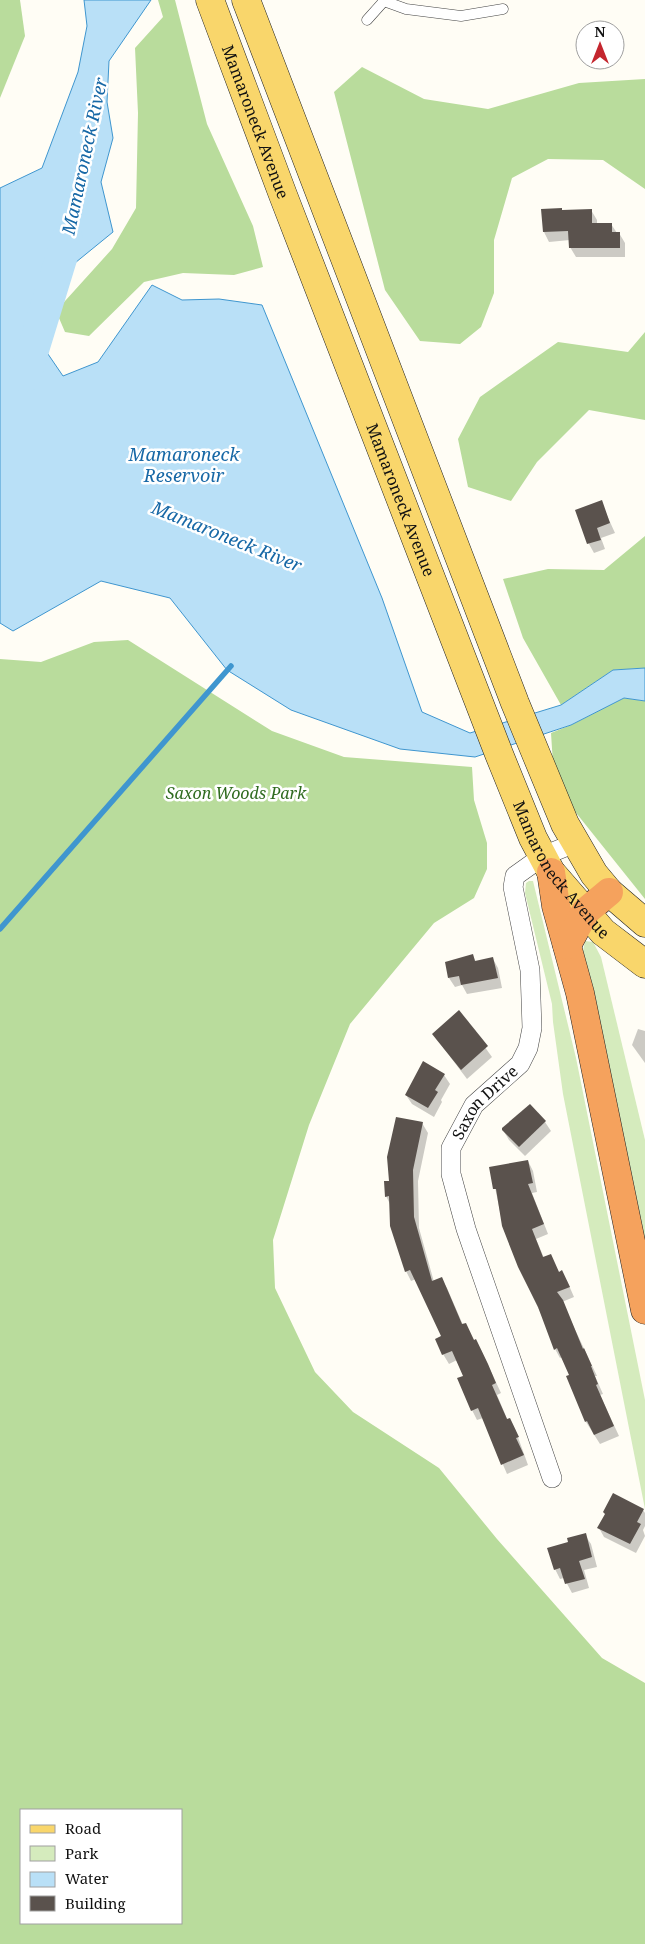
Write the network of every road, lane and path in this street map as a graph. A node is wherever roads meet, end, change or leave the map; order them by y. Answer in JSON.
{"nodes":[{"id":1,"x":246,"y":0,"type":"edge"},
{"id":2,"x":384,"y":0,"type":"edge"},
{"id":3,"x":216,"y":2,"type":"edge"},
{"id":4,"x":504,"y":9,"type":"dead end"},
{"id":5,"x":367,"y":20,"type":"dead end"},
{"id":6,"x":575,"y":843,"type":"junction"},
{"id":7,"x":547,"y":864,"type":"junction"},
{"id":8,"x":609,"y":892,"type":"junction"},
{"id":9,"x":585,"y":912,"type":"junction"},
{"id":10,"x":645,"y":923,"type":"edge"},
{"id":11,"x":568,"y":944,"type":"junction"},
{"id":12,"x":645,"y":964,"type":"edge"},
{"id":13,"x":645,"y":1310,"type":"edge"},
{"id":14,"x":552,"y":1478,"type":"dead end"}],
"edges":[{"from":1,"to":6,"type":"main road","name":"Mamaroneck Avenue"},
{"from":2,"to":4,"type":"lane"},
{"from":2,"to":5,"type":"lane"},
{"from":3,"to":7,"type":"main road","name":"Mamaroneck Avenue"},
{"from":6,"to":7,"type":"street","name":"Saxon Drive"},
{"from":6,"to":8,"type":"main road","name":"Mamaroneck Avenue"},
{"from":7,"to":9,"type":"main road","name":"Mamaroneck Avenue"},
{"from":7,"to":11,"type":"highway"},
{"from":7,"to":14,"type":"street","name":"Saxon Drive"},
{"from":8,"to":9,"type":"highway"},
{"from":8,"to":10,"type":"main road","name":"Mamaroneck Avenue"},
{"from":9,"to":11,"type":"highway"},
{"from":9,"to":12,"type":"main road","name":"Mamaroneck Avenue"},
{"from":11,"to":13,"type":"highway"}]}
